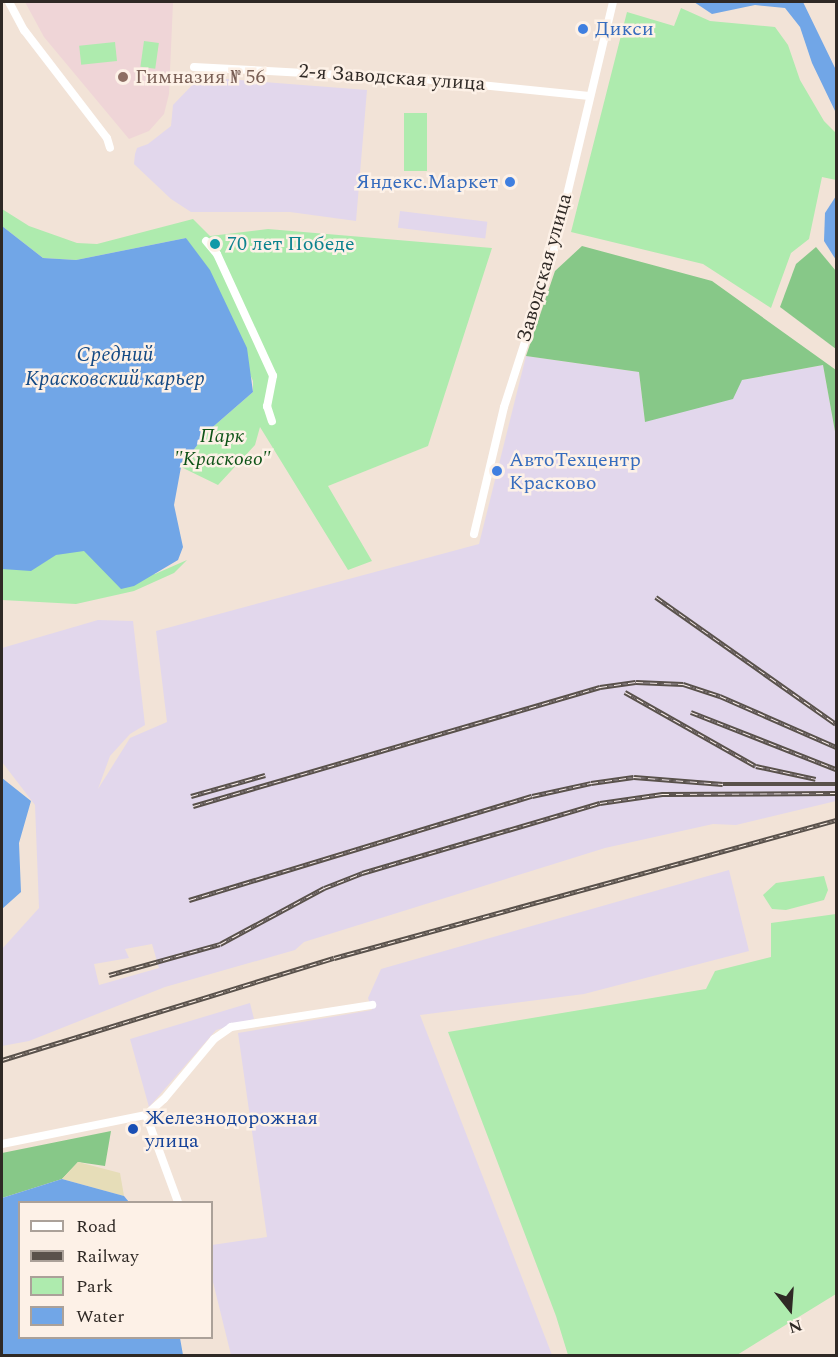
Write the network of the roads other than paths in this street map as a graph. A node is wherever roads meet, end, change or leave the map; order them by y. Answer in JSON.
{"nodes":[{"id":1,"x":9,"y":2,"type":"edge"},
{"id":2,"x":613,"y":2,"type":"edge"},
{"id":3,"x":194,"y":67,"type":"dead end"},
{"id":4,"x":589,"y":96,"type":"junction"},
{"id":5,"x":110,"y":148,"type":"dead end"},
{"id":6,"x":206,"y":241,"type":"dead end"},
{"id":7,"x":272,"y":421,"type":"dead end"},
{"id":8,"x":474,"y":534,"type":"dead end"},
{"id":9,"x":372,"y":1005,"type":"dead end"},
{"id":10,"x":146,"y":1115,"type":"junction"},
{"id":11,"x":2,"y":1144,"type":"edge"},
{"id":12,"x":177,"y":1201,"type":"edge"}],
"edges":[{"from":1,"to":5,"type":"street"},
{"from":2,"to":4,"type":"street","name":"Заводская улица"},
{"from":3,"to":4,"type":"street","name":"2-я Заводская улица"},
{"from":4,"to":8,"type":"street","name":"Заводская улица"},
{"from":6,"to":7,"type":"street"},
{"from":9,"to":10,"type":"street"},
{"from":10,"to":11,"type":"street"},
{"from":10,"to":12,"type":"street"}]}
